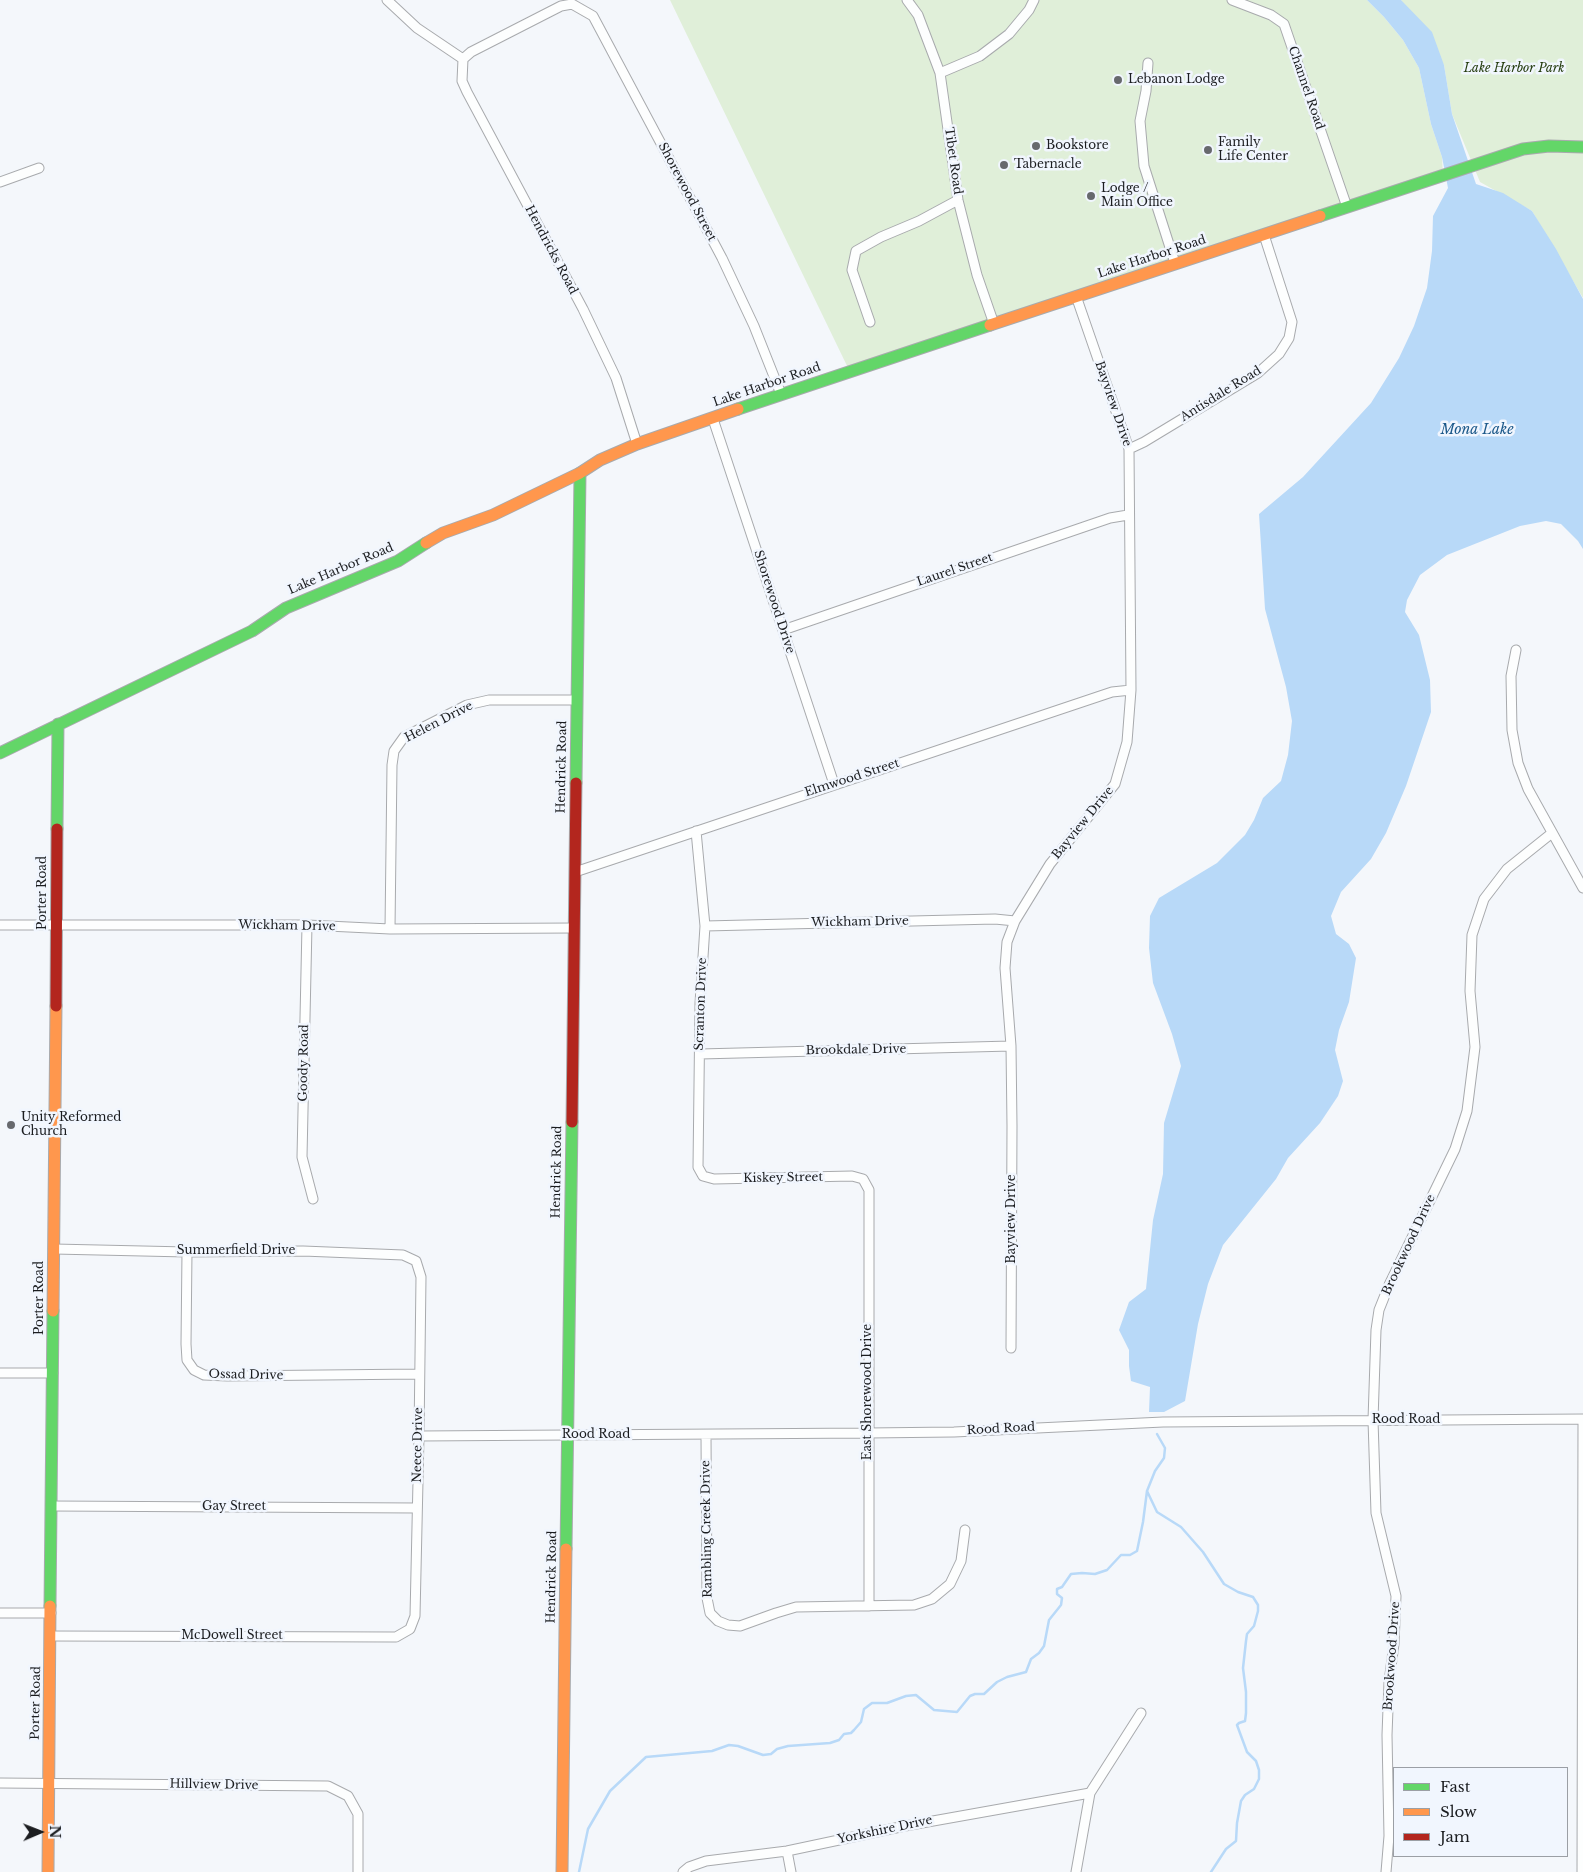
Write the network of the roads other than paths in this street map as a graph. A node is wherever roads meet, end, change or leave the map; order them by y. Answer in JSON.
{"nodes":[{"id":1,"x":387,"y":0,"type":"edge"},
{"id":2,"x":907,"y":0,"type":"edge"},
{"id":3,"x":916,"y":0,"type":"edge"},
{"id":4,"x":1034,"y":0,"type":"edge"},
{"id":5,"x":1232,"y":0,"type":"edge"},
{"id":6,"x":573,"y":2,"type":"edge"},
{"id":7,"x":918,"y":15,"type":"junction"},
{"id":8,"x":463,"y":59,"type":"junction"},
{"id":9,"x":1148,"y":63,"type":"dead end"},
{"id":10,"x":940,"y":73,"type":"junction"},
{"id":11,"x":1583,"y":147,"type":"edge"},
{"id":12,"x":40,"y":168,"type":"dead end"},
{"id":13,"x":0,"y":182,"type":"edge"},
{"id":14,"x":958,"y":200,"type":"junction"},
{"id":15,"x":1347,"y":207,"type":"junction"},
{"id":16,"x":1264,"y":235,"type":"junction"},
{"id":17,"x":1175,"y":263,"type":"junction"},
{"id":18,"x":1076,"y":296,"type":"junction"},
{"id":19,"x":870,"y":322,"type":"dead end"},
{"id":20,"x":994,"y":324,"type":"junction"},
{"id":21,"x":781,"y":394,"type":"junction"},
{"id":22,"x":713,"y":419,"type":"junction"},
{"id":23,"x":637,"y":444,"type":"junction"},
{"id":24,"x":1129,"y":449,"type":"junction"},
{"id":25,"x":580,"y":473,"type":"junction"},
{"id":26,"x":1128,"y":515,"type":"junction"},
{"id":27,"x":783,"y":630,"type":"junction"},
{"id":28,"x":1516,"y":650,"type":"dead end"},
{"id":29,"x":1131,"y":690,"type":"junction"},
{"id":30,"x":577,"y":700,"type":"junction"},
{"id":31,"x":58,"y":724,"type":"junction"},
{"id":32,"x":0,"y":753,"type":"edge"},
{"id":33,"x":834,"y":784,"type":"junction"},
{"id":34,"x":696,"y":831,"type":"junction"},
{"id":35,"x":1552,"y":833,"type":"junction"},
{"id":36,"x":575,"y":872,"type":"junction"},
{"id":37,"x":1583,"y":888,"type":"edge"},
{"id":38,"x":1015,"y":921,"type":"junction"},
{"id":39,"x":0,"y":925,"type":"edge"},
{"id":40,"x":57,"y":925,"type":"junction"},
{"id":41,"x":307,"y":925,"type":"junction"},
{"id":42,"x":705,"y":926,"type":"junction"},
{"id":43,"x":574,"y":928,"type":"junction"},
{"id":44,"x":390,"y":929,"type":"junction"},
{"id":45,"x":1011,"y":1046,"type":"junction"},
{"id":46,"x":700,"y":1054,"type":"junction"},
{"id":47,"x":703,"y":1176,"type":"joint"},
{"id":48,"x":863,"y":1179,"type":"joint"},
{"id":49,"x":313,"y":1200,"type":"dead end"},
{"id":50,"x":54,"y":1249,"type":"junction"},
{"id":51,"x":187,"y":1252,"type":"junction"},
{"id":52,"x":416,"y":1261,"type":"joint"},
{"id":53,"x":1011,"y":1348,"type":"dead end"},
{"id":54,"x":0,"y":1373,"type":"edge"},
{"id":55,"x":53,"y":1373,"type":"junction"},
{"id":56,"x":419,"y":1374,"type":"junction"},
{"id":57,"x":1374,"y":1420,"type":"junction"},
{"id":58,"x":1583,"y":1420,"type":"edge"},
{"id":59,"x":868,"y":1434,"type":"junction"},
{"id":60,"x":568,"y":1435,"type":"junction"},
{"id":61,"x":706,"y":1435,"type":"junction"},
{"id":62,"x":419,"y":1436,"type":"junction"},
{"id":63,"x":52,"y":1506,"type":"junction"},
{"id":64,"x":417,"y":1508,"type":"junction"},
{"id":65,"x":965,"y":1530,"type":"dead end"},
{"id":66,"x":869,"y":1606,"type":"junction"},
{"id":67,"x":0,"y":1613,"type":"edge"},
{"id":68,"x":51,"y":1613,"type":"junction"},
{"id":69,"x":410,"y":1629,"type":"joint"},
{"id":70,"x":51,"y":1636,"type":"junction"},
{"id":71,"x":1582,"y":1639,"type":"edge"},
{"id":72,"x":1141,"y":1713,"type":"dead end"},
{"id":73,"x":0,"y":1782,"type":"edge"},
{"id":74,"x":48,"y":1783,"type":"junction"},
{"id":75,"x":1090,"y":1793,"type":"junction"},
{"id":76,"x":786,"y":1851,"type":"junction"},
{"id":77,"x":48,"y":1872,"type":"edge"},
{"id":78,"x":358,"y":1872,"type":"edge"},
{"id":79,"x":562,"y":1872,"type":"edge"},
{"id":80,"x":683,"y":1872,"type":"edge"},
{"id":81,"x":791,"y":1872,"type":"edge"},
{"id":82,"x":1076,"y":1872,"type":"edge"},
{"id":83,"x":1386,"y":1872,"type":"edge"},
{"id":84,"x":1582,"y":1872,"type":"edge"}],
"edges":[{"from":1,"to":8,"type":"street"},
{"from":2,"to":7,"type":"street","name":"Tibet Road"},
{"from":3,"to":7,"type":"street"},
{"from":4,"to":10,"type":"street"},
{"from":5,"to":15,"type":"street","name":"Channel Road"},
{"from":6,"to":8,"type":"street"},
{"from":6,"to":21,"type":"street","name":"Shorewood Street"},
{"from":7,"to":10,"type":"street","name":"Tibet Road"},
{"from":8,"to":23,"type":"street","name":"Hendricks Road"},
{"from":9,"to":17,"type":"street"},
{"from":10,"to":14,"type":"street","name":"Tibet Road"},
{"from":11,"to":15,"type":"street","name":"Lake Harbor Road"},
{"from":12,"to":13,"type":"street"},
{"from":14,"to":19,"type":"street"},
{"from":14,"to":20,"type":"street","name":"Tibet Road"},
{"from":15,"to":16,"type":"street","name":"Lake Harbor Road"},
{"from":16,"to":17,"type":"street","name":"Lake Harbor Road"},
{"from":16,"to":24,"type":"street","name":"Antisdale Road"},
{"from":17,"to":18,"type":"street","name":"Lake Harbor Road"},
{"from":18,"to":20,"type":"street","name":"Lake Harbor Road"},
{"from":18,"to":24,"type":"street","name":"Bayview Drive"},
{"from":20,"to":21,"type":"street","name":"Lake Harbor Road"},
{"from":21,"to":22,"type":"street","name":"Lake Harbor Road"},
{"from":22,"to":23,"type":"street","name":"Lake Harbor Road"},
{"from":22,"to":27,"type":"street","name":"Shorewood Drive"},
{"from":23,"to":25,"type":"street","name":"Lake Harbor Road"},
{"from":24,"to":26,"type":"street","name":"Bayview Drive"},
{"from":25,"to":30,"type":"street","name":"Hendrick Road"},
{"from":25,"to":31,"type":"street","name":"Lake Harbor Road"},
{"from":26,"to":27,"type":"street","name":"Laurel Street"},
{"from":26,"to":29,"type":"street","name":"Bayview Drive"},
{"from":27,"to":33,"type":"street","name":"Shorewood Drive"},
{"from":28,"to":35,"type":"street"},
{"from":29,"to":33,"type":"street","name":"Elmwood Street"},
{"from":29,"to":38,"type":"street","name":"Bayview Drive"},
{"from":30,"to":36,"type":"street","name":"Hendrick Road"},
{"from":30,"to":44,"type":"street","name":"Helen Drive"},
{"from":31,"to":32,"type":"street","name":"Lake Harbor Road"},
{"from":31,"to":40,"type":"street","name":"Porter Road"},
{"from":33,"to":34,"type":"street","name":"Elmwood Street"},
{"from":34,"to":36,"type":"street","name":"Elmwood Street"},
{"from":34,"to":42,"type":"street","name":"Scranton Drive"},
{"from":35,"to":37,"type":"street"},
{"from":35,"to":57,"type":"street","name":"Brookwood Drive"},
{"from":36,"to":43,"type":"street","name":"Hendrick Road"},
{"from":38,"to":42,"type":"street","name":"Wickham Drive"},
{"from":38,"to":45,"type":"street","name":"Bayview Drive"},
{"from":39,"to":40,"type":"street","name":"Wickham Drive"},
{"from":40,"to":41,"type":"street","name":"Wickham Drive"},
{"from":40,"to":50,"type":"street","name":"Porter Road"},
{"from":41,"to":44,"type":"street","name":"Wickham Drive"},
{"from":41,"to":49,"type":"street","name":"Goody Road"},
{"from":42,"to":46,"type":"street","name":"Scranton Drive"},
{"from":43,"to":44,"type":"street","name":"Wickham Drive"},
{"from":43,"to":60,"type":"street","name":"Hendrick Road"},
{"from":45,"to":46,"type":"street","name":"Brookdale Drive"},
{"from":45,"to":53,"type":"street","name":"Bayview Drive"},
{"from":46,"to":47,"type":"street","name":"Scranton Drive"},
{"from":47,"to":48,"type":"street","name":"Kiskey Street"},
{"from":48,"to":59,"type":"street","name":"East Shorewood Drive"},
{"from":50,"to":51,"type":"street","name":"Summerfield Drive"},
{"from":50,"to":55,"type":"street","name":"Porter Road"},
{"from":51,"to":52,"type":"street","name":"Summerfield Drive"},
{"from":51,"to":56,"type":"street","name":"Ossad Drive"},
{"from":52,"to":56,"type":"street","name":"Neece Drive"},
{"from":54,"to":55,"type":"street"},
{"from":55,"to":63,"type":"street","name":"Porter Road"},
{"from":56,"to":62,"type":"street","name":"Neece Drive"},
{"from":57,"to":58,"type":"street","name":"Rood Road"},
{"from":57,"to":59,"type":"street","name":"Rood Road"},
{"from":57,"to":83,"type":"street","name":"Brookwood Drive"},
{"from":58,"to":71,"type":"street"},
{"from":59,"to":61,"type":"street","name":"Rood Road"},
{"from":59,"to":66,"type":"street","name":"East Shorewood Drive"},
{"from":60,"to":61,"type":"street","name":"Rood Road"},
{"from":60,"to":62,"type":"street","name":"Rood Road"},
{"from":60,"to":79,"type":"street","name":"Hendrick Road"},
{"from":61,"to":66,"type":"street","name":"Rambling Creek Drive"},
{"from":62,"to":64,"type":"street","name":"Neece Drive"},
{"from":63,"to":64,"type":"street","name":"Gay Street"},
{"from":63,"to":68,"type":"street","name":"Porter Road"},
{"from":64,"to":69,"type":"street","name":"Neece Drive"},
{"from":65,"to":66,"type":"street","name":"Rambling Creek Drive"},
{"from":67,"to":68,"type":"street"},
{"from":68,"to":70,"type":"street","name":"Porter Road"},
{"from":69,"to":70,"type":"street","name":"McDowell Street"},
{"from":70,"to":74,"type":"street","name":"Porter Road"},
{"from":71,"to":84,"type":"street"},
{"from":72,"to":75,"type":"street"},
{"from":73,"to":74,"type":"street","name":"Hillview Drive"},
{"from":74,"to":77,"type":"street","name":"Porter Road"},
{"from":74,"to":78,"type":"street","name":"Hillview Drive"},
{"from":75,"to":76,"type":"street","name":"Yorkshire Drive"},
{"from":75,"to":82,"type":"street"},
{"from":76,"to":80,"type":"street","name":"Yorkshire Drive"},
{"from":76,"to":81,"type":"street"}]}
